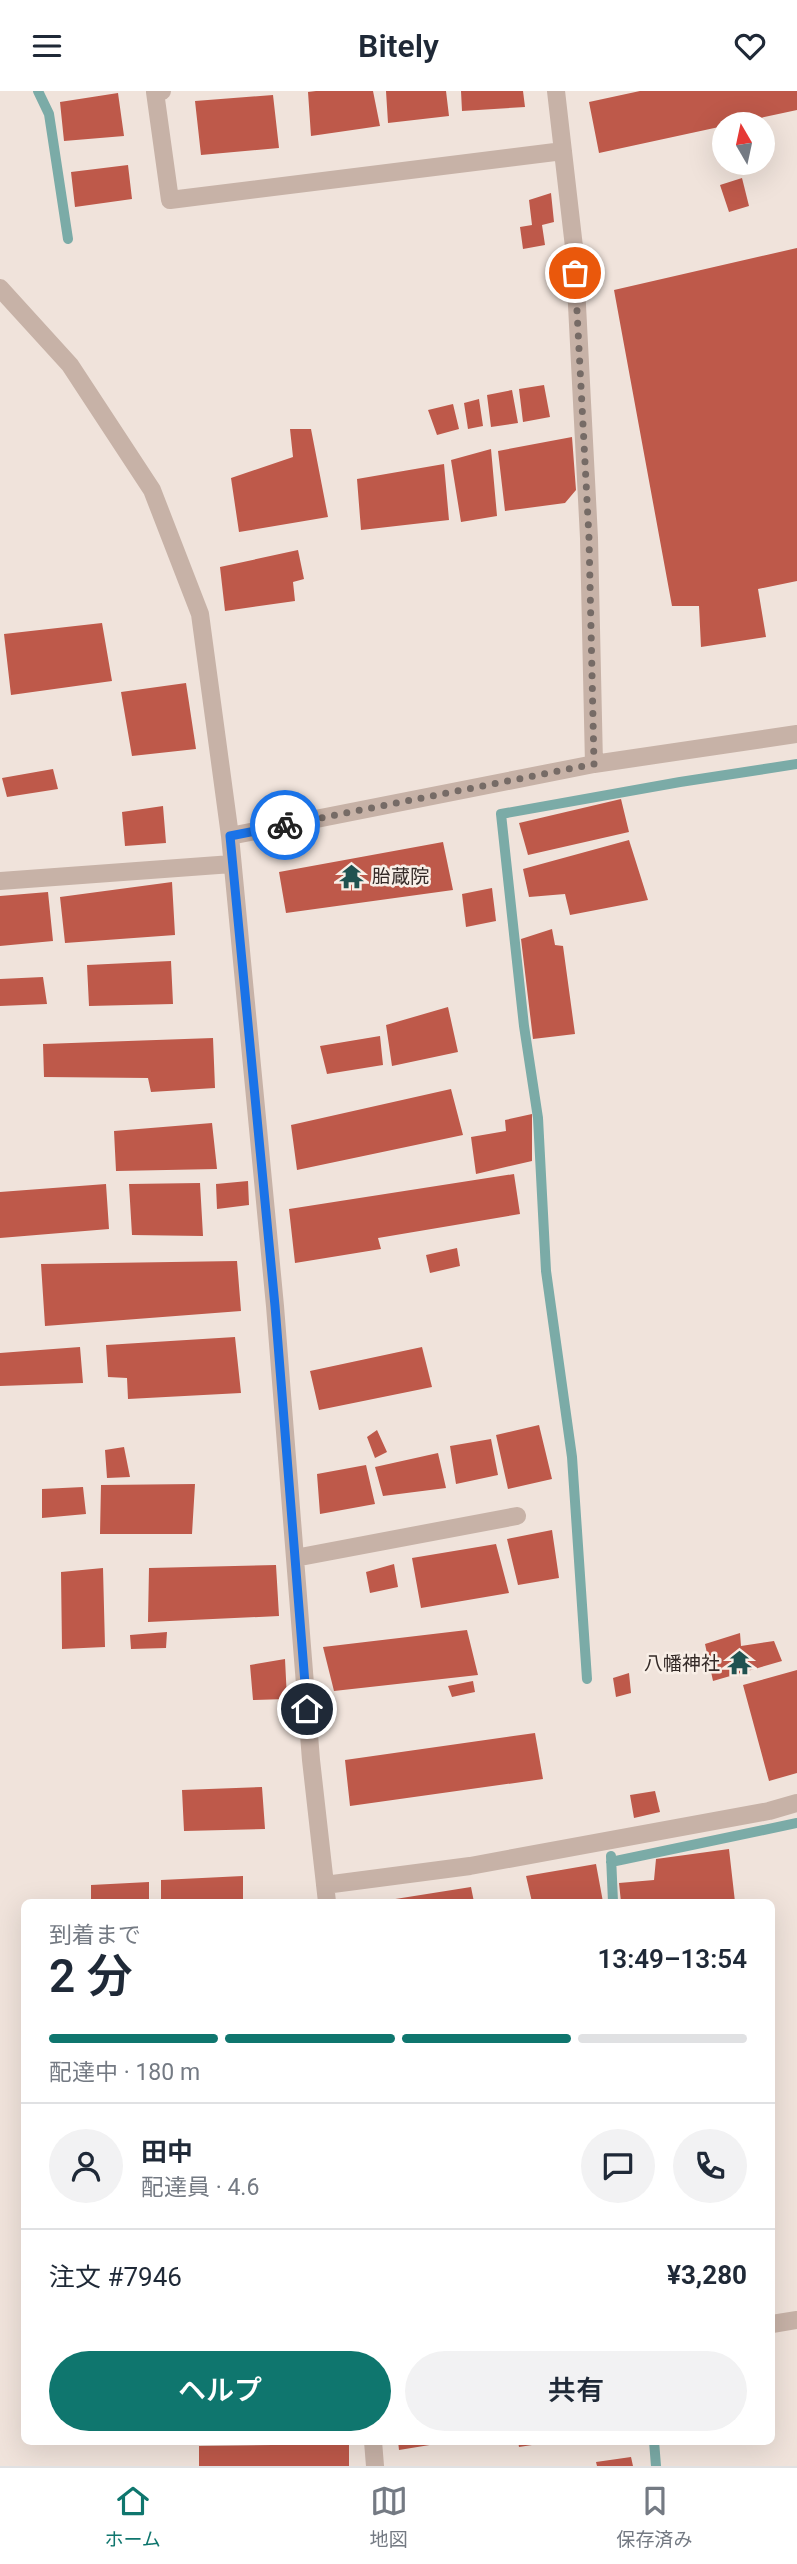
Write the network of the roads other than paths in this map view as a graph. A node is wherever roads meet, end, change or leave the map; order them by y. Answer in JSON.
{"nodes":[{"id":1,"x":162,"y":91,"type":"edge"},
{"id":2,"x":556,"y":91,"type":"edge"},
{"id":3,"x":563,"y":151,"type":"junction"},
{"id":4,"x":0,"y":288,"type":"edge"},
{"id":5,"x":797,"y":734,"type":"edge"},
{"id":6,"x":594,"y":764,"type":"junction"},
{"id":7,"x":230,"y":836,"type":"junction"},
{"id":8,"x":232,"y":864,"type":"junction"},
{"id":9,"x":0,"y":881,"type":"edge"},
{"id":10,"x":517,"y":1517,"type":"dead end"},
{"id":11,"x":295,"y":1558,"type":"junction"},
{"id":12,"x":797,"y":1803,"type":"edge"},
{"id":13,"x":326,"y":1894,"type":"edge"},
{"id":14,"x":797,"y":2320,"type":"edge"},
{"id":15,"x":775,"y":2324,"type":"edge"},
{"id":16,"x":373,"y":2445,"type":"edge"},
{"id":17,"x":375,"y":2466,"type":"edge"}],
"edges":[{"from":1,"to":3,"type":"street"},
{"from":2,"to":3,"type":"street"},
{"from":3,"to":6,"type":"street"},
{"from":4,"to":7,"type":"street"},
{"from":5,"to":6,"type":"street"},
{"from":6,"to":7,"type":"street"},
{"from":7,"to":8,"type":"street"},
{"from":8,"to":9,"type":"street"},
{"from":8,"to":11,"type":"street"},
{"from":10,"to":11,"type":"street"},
{"from":11,"to":13,"type":"street"},
{"from":12,"to":13,"type":"street"},
{"from":14,"to":15,"type":"street"},
{"from":16,"to":17,"type":"street"}]}
